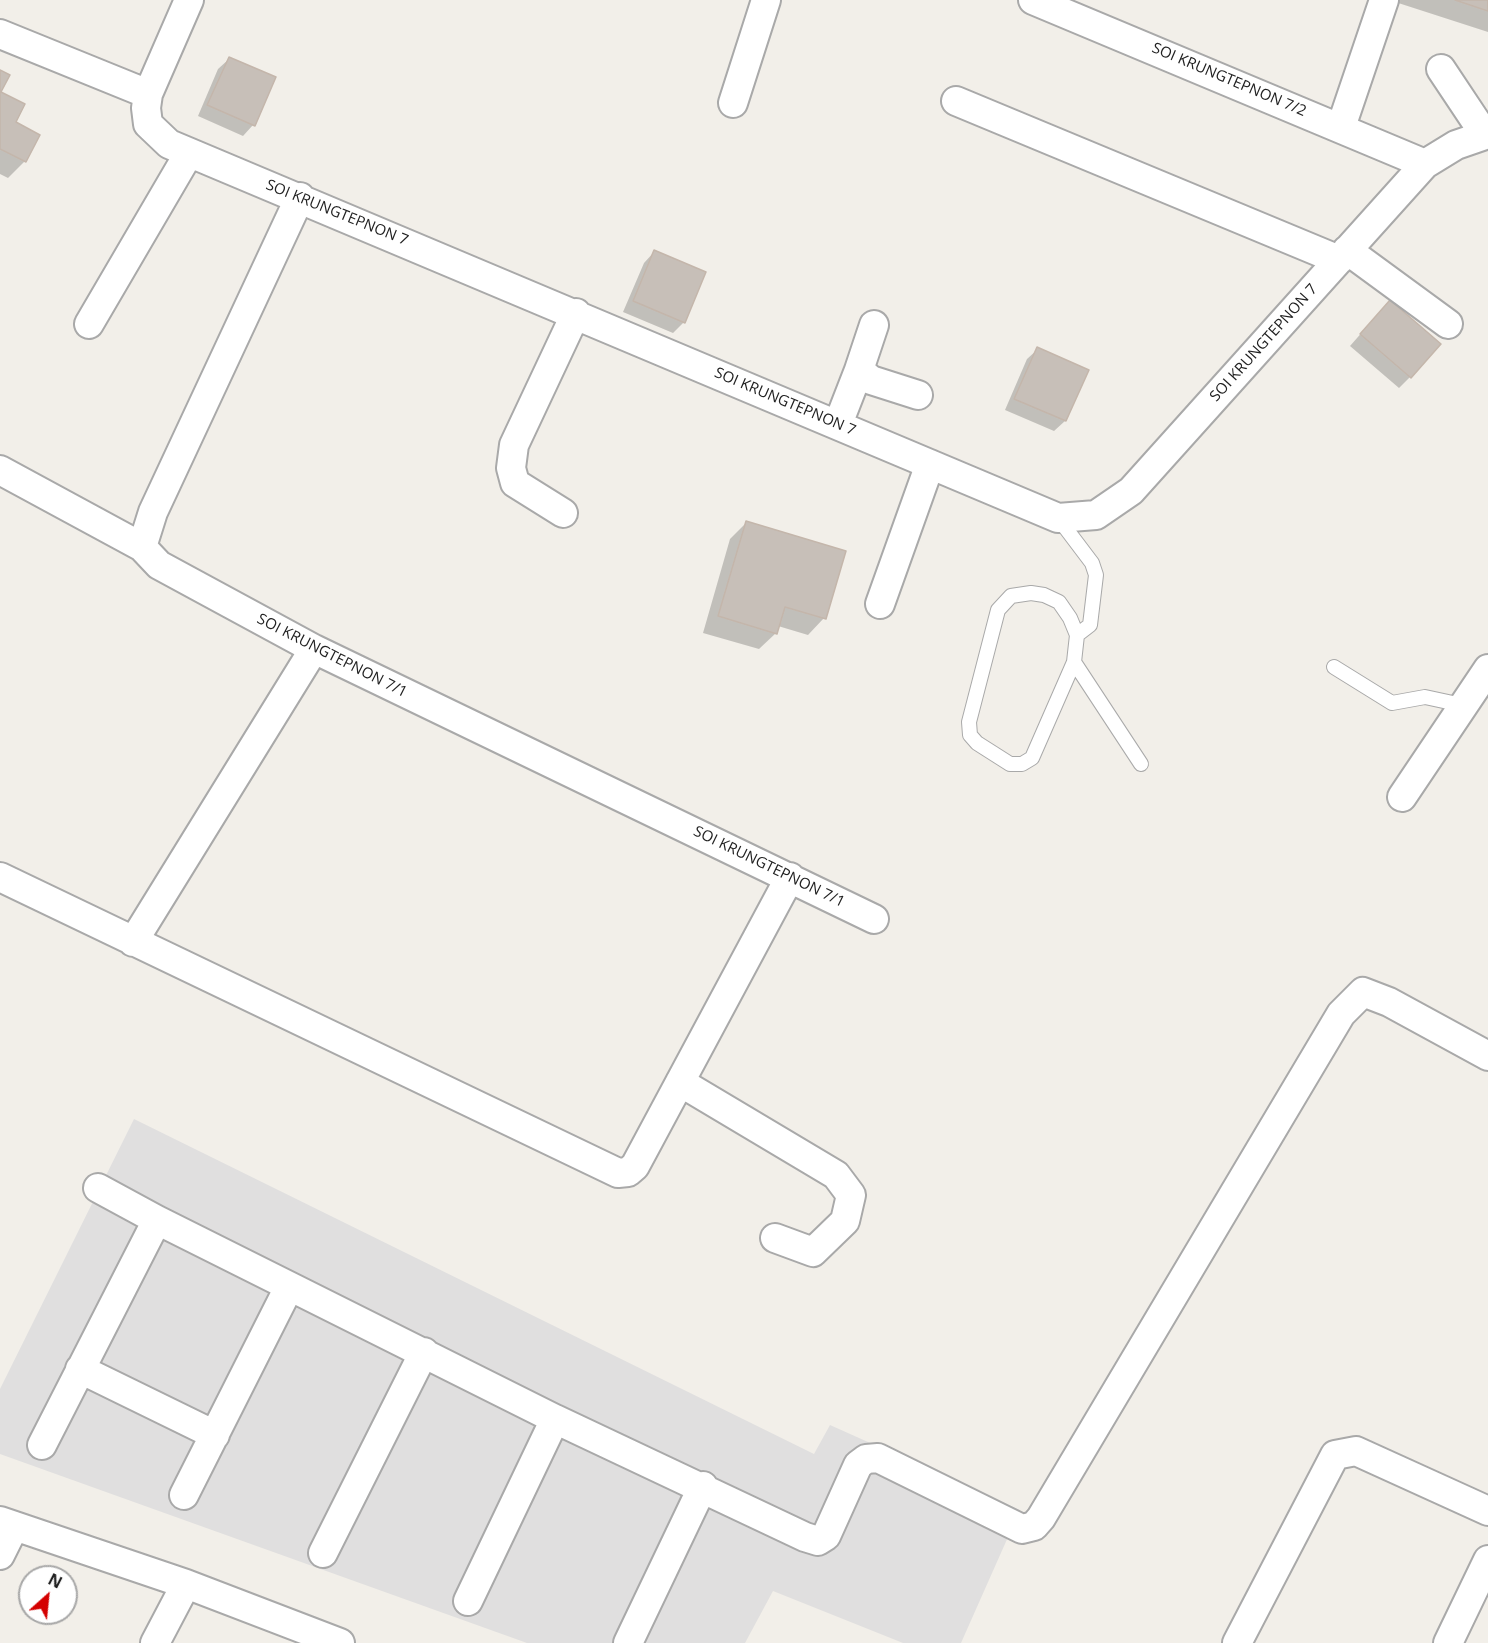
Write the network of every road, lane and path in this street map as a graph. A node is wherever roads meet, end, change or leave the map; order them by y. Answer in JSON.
{"nodes":[{"id":1,"x":189,"y":0,"type":"edge"},
{"id":2,"x":766,"y":0,"type":"edge"},
{"id":3,"x":1033,"y":0,"type":"edge"},
{"id":4,"x":1384,"y":0,"type":"edge"},
{"id":5,"x":1084,"y":9,"type":"edge"},
{"id":6,"x":0,"y":34,"type":"edge"},
{"id":7,"x":1441,"y":69,"type":"dead end"},
{"id":8,"x":148,"y":94,"type":"junction"},
{"id":9,"x":956,"y":101,"type":"dead end"},
{"id":10,"x":733,"y":103,"type":"dead end"},
{"id":11,"x":1341,"y":127,"type":"junction"},
{"id":12,"x":1486,"y":134,"type":"edge"},
{"id":13,"x":189,"y":153,"type":"junction"},
{"id":14,"x":1425,"y":164,"type":"junction"},
{"id":15,"x":300,"y":198,"type":"junction"},
{"id":16,"x":1343,"y":255,"type":"junction"},
{"id":17,"x":576,"y":313,"type":"junction"},
{"id":18,"x":89,"y":324,"type":"dead end"},
{"id":19,"x":1448,"y":324,"type":"dead end"},
{"id":20,"x":874,"y":325,"type":"dead end"},
{"id":21,"x":859,"y":370,"type":"junction"},
{"id":22,"x":918,"y":395,"type":"dead end"},
{"id":23,"x":838,"y":424,"type":"junction"},
{"id":24,"x":930,"y":464,"type":"junction"},
{"id":25,"x":0,"y":470,"type":"edge"},
{"id":26,"x":562,"y":513,"type":"dead end"},
{"id":27,"x":1058,"y":518,"type":"junction"},
{"id":28,"x":142,"y":547,"type":"junction"},
{"id":29,"x":880,"y":603,"type":"dead end"},
{"id":30,"x":1077,"y":635,"type":"junction"},
{"id":31,"x":314,"y":650,"type":"junction"},
{"id":32,"x":1074,"y":662,"type":"junction"},
{"id":33,"x":1334,"y":667,"type":"dead end"},
{"id":34,"x":1488,"y":669,"type":"edge"},
{"id":35,"x":1462,"y":705,"type":"junction"},
{"id":36,"x":1141,"y":764,"type":"dead end"},
{"id":37,"x":1402,"y":797,"type":"dead end"},
{"id":38,"x":0,"y":877,"type":"edge"},
{"id":39,"x":790,"y":877,"type":"junction"},
{"id":40,"x":874,"y":919,"type":"dead end"},
{"id":41,"x":133,"y":942,"type":"junction"},
{"id":42,"x":1488,"y":1056,"type":"edge"},
{"id":43,"x":681,"y":1082,"type":"junction"},
{"id":44,"x":98,"y":1188,"type":"dead end"},
{"id":45,"x":157,"y":1220,"type":"junction"},
{"id":46,"x":775,"y":1238,"type":"dead end"},
{"id":47,"x":289,"y":1287,"type":"junction"},
{"id":48,"x":424,"y":1352,"type":"junction"},
{"id":49,"x":80,"y":1370,"type":"junction"},
{"id":50,"x":555,"y":1419,"type":"junction"},
{"id":51,"x":215,"y":1435,"type":"junction"},
{"id":52,"x":42,"y":1445,"type":"dead end"},
{"id":53,"x":703,"y":1486,"type":"junction"},
{"id":54,"x":184,"y":1495,"type":"dead end"},
{"id":55,"x":1488,"y":1511,"type":"edge"},
{"id":56,"x":7,"y":1524,"type":"edge"},
{"id":57,"x":322,"y":1553,"type":"dead end"},
{"id":58,"x":0,"y":1555,"type":"edge"},
{"id":59,"x":1488,"y":1560,"type":"edge"},
{"id":60,"x":186,"y":1584,"type":"junction"},
{"id":61,"x":468,"y":1601,"type":"dead end"},
{"id":62,"x":329,"y":1641,"type":"edge"},
{"id":63,"x":155,"y":1643,"type":"edge"},
{"id":64,"x":628,"y":1643,"type":"edge"},
{"id":65,"x":1237,"y":1643,"type":"edge"},
{"id":66,"x":1448,"y":1643,"type":"edge"}],
"edges":[{"from":1,"to":8,"type":"street"},
{"from":2,"to":10,"type":"street"},
{"from":3,"to":5,"type":"street","name":"SOI KRUNGTEPNON 7/2"},
{"from":4,"to":11,"type":"street"},
{"from":5,"to":11,"type":"street","name":"SOI KRUNGTEPNON 7/2"},
{"from":6,"to":8,"type":"street"},
{"from":7,"to":12,"type":"street"},
{"from":8,"to":13,"type":"street","name":"SOI KRUNGTEPNON 7"},
{"from":9,"to":16,"type":"street"},
{"from":11,"to":14,"type":"street","name":"SOI KRUNGTEPNON 7/2"},
{"from":12,"to":14,"type":"street","name":"SOI KRUNGTEPNON 7"},
{"from":13,"to":15,"type":"street","name":"SOI KRUNGTEPNON 7"},
{"from":13,"to":18,"type":"street"},
{"from":14,"to":16,"type":"street","name":"SOI KRUNGTEPNON 7"},
{"from":15,"to":17,"type":"street","name":"SOI KRUNGTEPNON 7"},
{"from":15,"to":28,"type":"street"},
{"from":16,"to":19,"type":"street"},
{"from":16,"to":27,"type":"street","name":"SOI KRUNGTEPNON 7"},
{"from":17,"to":23,"type":"street","name":"SOI KRUNGTEPNON 7"},
{"from":17,"to":26,"type":"street"},
{"from":20,"to":21,"type":"street"},
{"from":21,"to":22,"type":"street"},
{"from":21,"to":23,"type":"street"},
{"from":23,"to":24,"type":"street","name":"SOI KRUNGTEPNON 7"},
{"from":24,"to":27,"type":"street","name":"SOI KRUNGTEPNON 7"},
{"from":24,"to":29,"type":"street"},
{"from":25,"to":28,"type":"street","name":"SOI KRUNGTEPNON 7/1"},
{"from":27,"to":30,"type":"lane"},
{"from":28,"to":31,"type":"street","name":"SOI KRUNGTEPNON 7/1"},
{"from":30,"to":32,"type":"lane"},
{"from":30,"to":32,"type":"lane"},
{"from":31,"to":39,"type":"street","name":"SOI KRUNGTEPNON 7/1"},
{"from":31,"to":41,"type":"street"},
{"from":32,"to":36,"type":"lane"},
{"from":33,"to":35,"type":"lane"},
{"from":34,"to":35,"type":"street"},
{"from":35,"to":37,"type":"street"},
{"from":38,"to":41,"type":"street"},
{"from":39,"to":40,"type":"street","name":"SOI KRUNGTEPNON 7/1"},
{"from":39,"to":43,"type":"street"},
{"from":41,"to":43,"type":"street"},
{"from":42,"to":53,"type":"street"},
{"from":43,"to":46,"type":"street"},
{"from":44,"to":45,"type":"street"},
{"from":45,"to":47,"type":"street"},
{"from":45,"to":49,"type":"street"},
{"from":47,"to":48,"type":"street"},
{"from":47,"to":51,"type":"street"},
{"from":48,"to":50,"type":"street"},
{"from":48,"to":57,"type":"street"},
{"from":49,"to":51,"type":"street"},
{"from":49,"to":52,"type":"street"},
{"from":50,"to":53,"type":"street"},
{"from":50,"to":61,"type":"street"},
{"from":51,"to":54,"type":"street"},
{"from":53,"to":64,"type":"street"},
{"from":55,"to":65,"type":"street"},
{"from":56,"to":58,"type":"street"},
{"from":56,"to":60,"type":"street"},
{"from":59,"to":66,"type":"street"},
{"from":60,"to":62,"type":"street"},
{"from":60,"to":63,"type":"street"}]}
